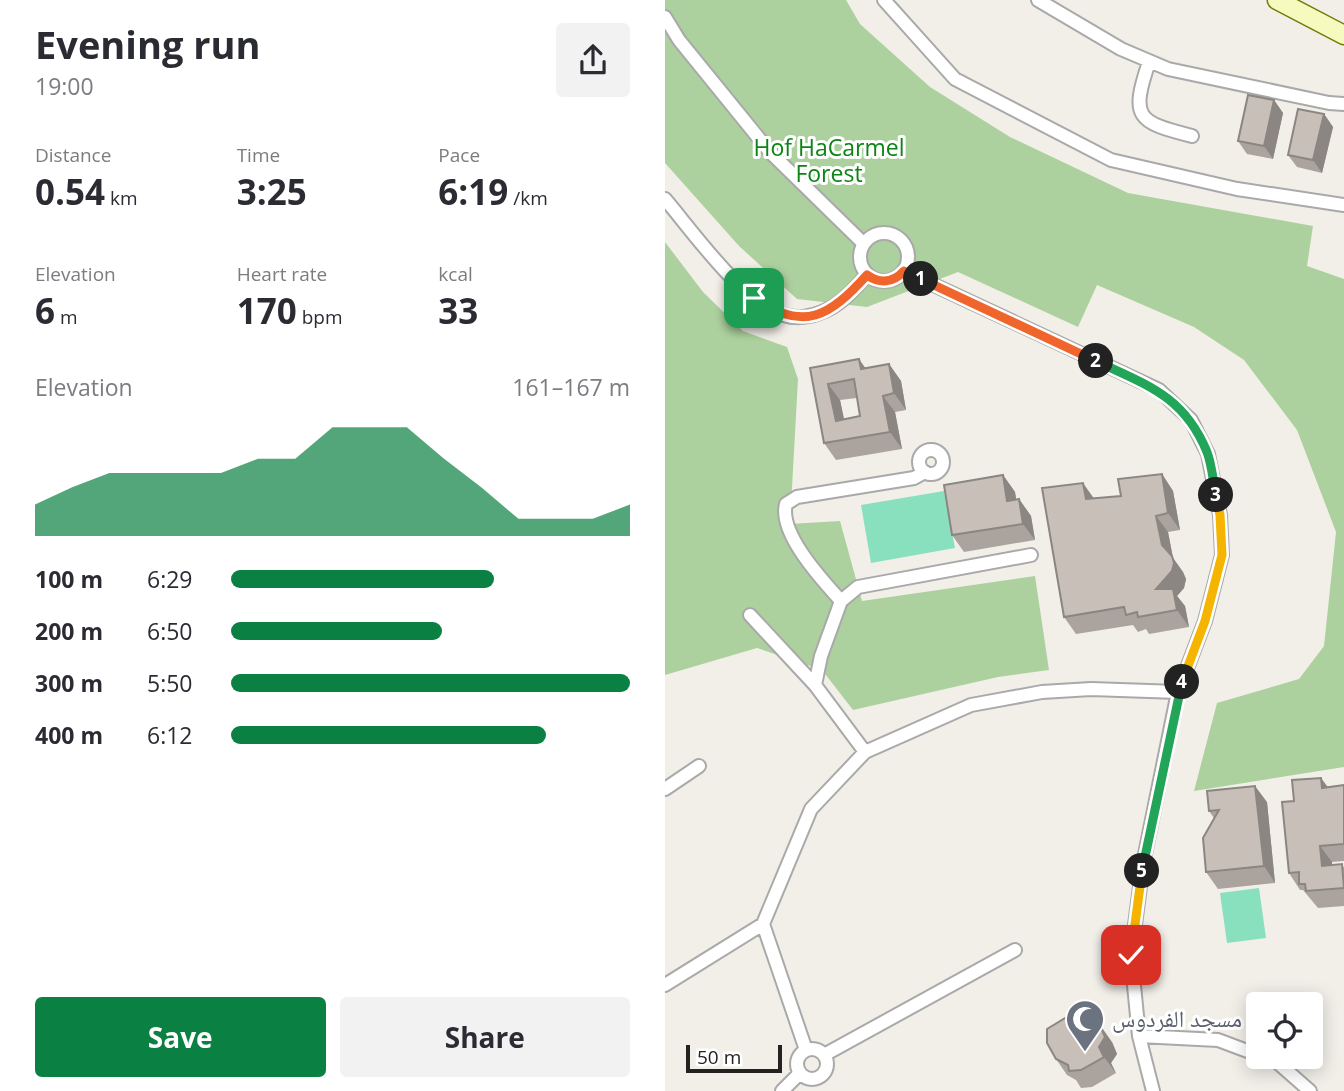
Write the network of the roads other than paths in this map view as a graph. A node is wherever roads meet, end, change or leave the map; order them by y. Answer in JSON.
{"nodes":[{"id":1,"x":884,"y":0,"type":"edge"},
{"id":2,"x":1038,"y":0,"type":"edge"},
{"id":3,"x":1277,"y":0,"type":"edge"},
{"id":4,"x":665,"y":17,"type":"edge"},
{"id":5,"x":1344,"y":35,"type":"edge"},
{"id":6,"x":1149,"y":62,"type":"junction"},
{"id":7,"x":1344,"y":104,"type":"edge"},
{"id":8,"x":1192,"y":136,"type":"dead end"},
{"id":9,"x":665,"y":199,"type":"edge"},
{"id":10,"x":1344,"y":205,"type":"edge"},
{"id":11,"x":863,"y":243,"type":"junction"},
{"id":12,"x":904,"y":271,"type":"junction"},
{"id":13,"x":867,"y":275,"type":"junction"},
{"id":14,"x":925,"y":472,"type":"dead end"},
{"id":15,"x":1031,"y":555,"type":"dead end"},
{"id":16,"x":841,"y":601,"type":"junction"},
{"id":17,"x":750,"y":615,"type":"dead end"},
{"id":18,"x":815,"y":685,"type":"junction"},
{"id":19,"x":1178,"y":692,"type":"junction"},
{"id":20,"x":865,"y":752,"type":"junction"},
{"id":21,"x":699,"y":766,"type":"dead end"},
{"id":22,"x":665,"y":789,"type":"edge"},
{"id":23,"x":763,"y":924,"type":"junction"},
{"id":24,"x":1015,"y":950,"type":"dead end"},
{"id":25,"x":665,"y":985,"type":"edge"},
{"id":26,"x":1139,"y":1036,"type":"junction"},
{"id":27,"x":1246,"y":1050,"type":"edge"},
{"id":28,"x":806,"y":1051,"type":"junction"},
{"id":29,"x":824,"y":1055,"type":"junction"},
{"id":30,"x":1285,"y":1069,"type":"edge"},
{"id":31,"x":800,"y":1073,"type":"junction"},
{"id":32,"x":820,"y":1085,"type":"edge"},
{"id":33,"x":782,"y":1091,"type":"edge"},
{"id":34,"x":1153,"y":1091,"type":"edge"},
{"id":35,"x":1310,"y":1091,"type":"edge"}],
"edges":[{"from":1,"to":10,"type":"street"},
{"from":2,"to":6,"type":"street"},
{"from":3,"to":5,"type":"street"},
{"from":4,"to":11,"type":"street"},
{"from":6,"to":7,"type":"street"},
{"from":6,"to":8,"type":"street"},
{"from":9,"to":13,"type":"street"},
{"from":11,"to":12,"type":"street"},
{"from":11,"to":13,"type":"street"},
{"from":12,"to":13,"type":"street"},
{"from":12,"to":19,"type":"street"},
{"from":14,"to":16,"type":"street"},
{"from":15,"to":16,"type":"street"},
{"from":16,"to":18,"type":"street"},
{"from":17,"to":18,"type":"street"},
{"from":18,"to":20,"type":"street"},
{"from":19,"to":20,"type":"street"},
{"from":19,"to":26,"type":"street"},
{"from":20,"to":23,"type":"street"},
{"from":21,"to":22,"type":"street"},
{"from":23,"to":25,"type":"street"},
{"from":23,"to":28,"type":"street"},
{"from":24,"to":29,"type":"street"},
{"from":26,"to":27,"type":"street"},
{"from":26,"to":34,"type":"street"},
{"from":28,"to":29,"type":"street"},
{"from":28,"to":31,"type":"street"},
{"from":29,"to":32,"type":"street"},
{"from":30,"to":35,"type":"street"},
{"from":31,"to":32,"type":"street"},
{"from":31,"to":33,"type":"street"}]}
